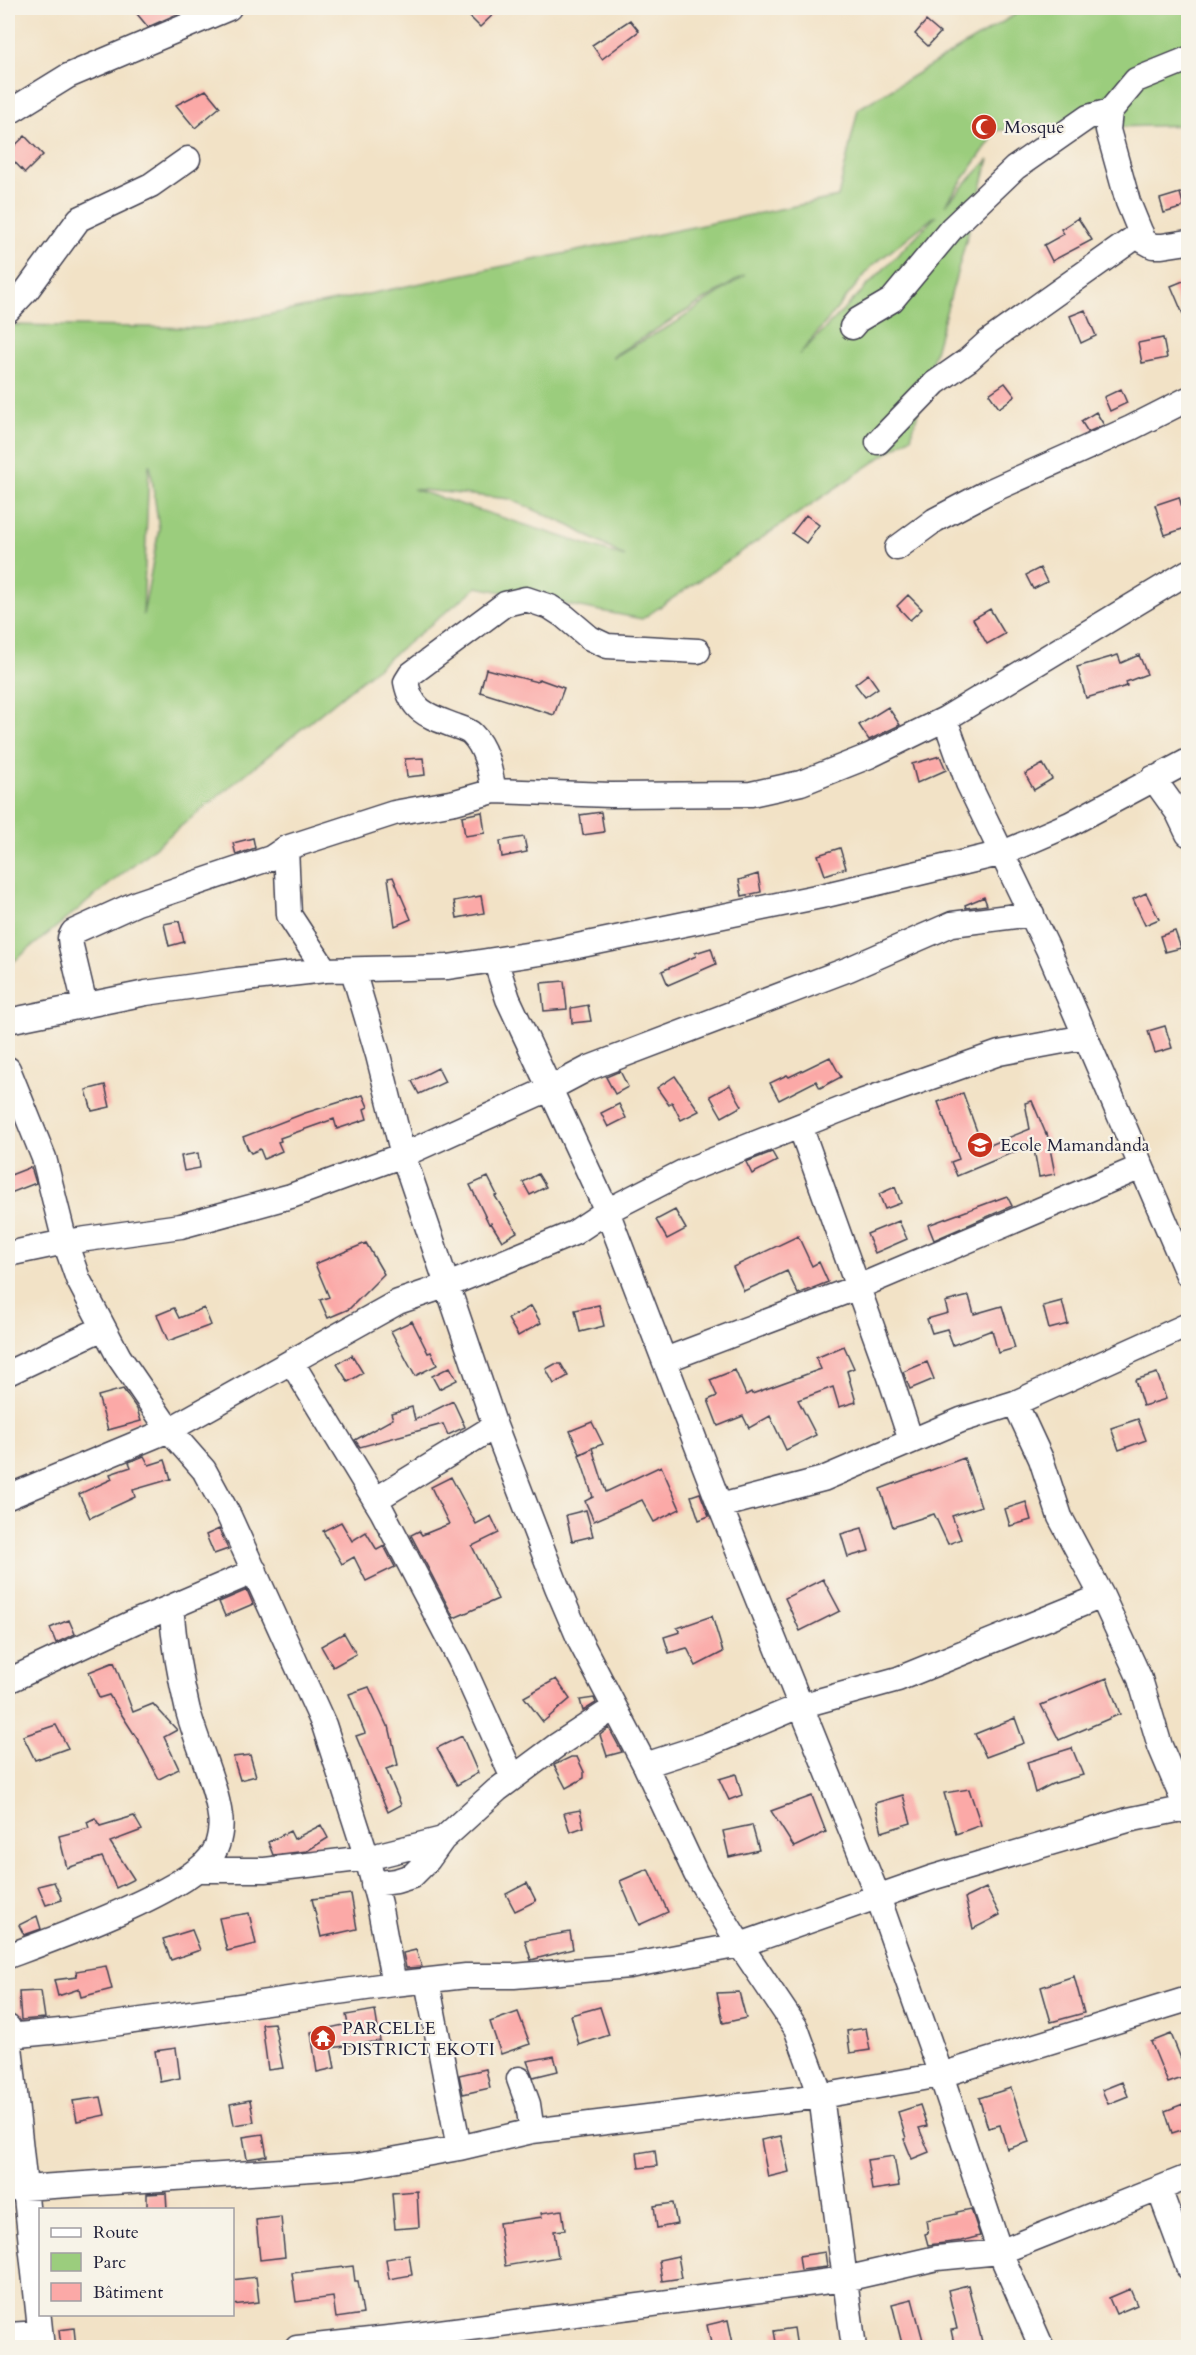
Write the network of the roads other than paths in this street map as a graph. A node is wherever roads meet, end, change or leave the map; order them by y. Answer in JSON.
{"nodes":[{"id":1,"x":229,"y":8,"type":"edge"},
{"id":2,"x":1188,"y":59,"type":"edge"},
{"id":3,"x":1110,"y":111,"type":"junction"},
{"id":4,"x":8,"y":113,"type":"edge"},
{"id":5,"x":188,"y":159,"type":"dead end"},
{"id":6,"x":1141,"y":232,"type":"junction"},
{"id":7,"x":1188,"y":242,"type":"edge"},
{"id":8,"x":8,"y":310,"type":"edge"},
{"id":9,"x":852,"y":327,"type":"dead end"},
{"id":10,"x":1188,"y":399,"type":"edge"},
{"id":11,"x":878,"y":442,"type":"dead end"},
{"id":12,"x":897,"y":548,"type":"dead end"},
{"id":13,"x":1188,"y":572,"type":"edge"},
{"id":14,"x":698,"y":651,"type":"dead end"},
{"id":15,"x":945,"y":719,"type":"junction"},
{"id":16,"x":1188,"y":761,"type":"edge"},
{"id":17,"x":1153,"y":778,"type":"junction"},
{"id":18,"x":494,"y":791,"type":"junction"},
{"id":19,"x":1188,"y":834,"type":"edge"},
{"id":20,"x":286,"y":848,"type":"junction"},
{"id":21,"x":1003,"y":853,"type":"junction"},
{"id":22,"x":1032,"y":914,"type":"junction"},
{"id":23,"x":495,"y":960,"type":"junction"},
{"id":24,"x":325,"y":970,"type":"junction"},
{"id":25,"x":353,"y":971,"type":"junction"},
{"id":26,"x":85,"y":1005,"type":"junction"},
{"id":27,"x":8,"y":1021,"type":"edge"},
{"id":28,"x":1085,"y":1037,"type":"junction"},
{"id":29,"x":8,"y":1069,"type":"edge"},
{"id":30,"x":551,"y":1088,"type":"junction"},
{"id":31,"x":800,"y":1126,"type":"junction"},
{"id":32,"x":403,"y":1155,"type":"junction"},
{"id":33,"x":1141,"y":1167,"type":"junction"},
{"id":34,"x":607,"y":1211,"type":"junction"},
{"id":35,"x":65,"y":1242,"type":"junction"},
{"id":36,"x":8,"y":1254,"type":"edge"},
{"id":37,"x":1188,"y":1275,"type":"edge"},
{"id":38,"x":448,"y":1285,"type":"junction"},
{"id":39,"x":858,"y":1287,"type":"junction"},
{"id":40,"x":1188,"y":1325,"type":"edge"},
{"id":41,"x":103,"y":1328,"type":"junction"},
{"id":42,"x":664,"y":1360,"type":"junction"},
{"id":43,"x":292,"y":1363,"type":"junction"},
{"id":44,"x":8,"y":1373,"type":"edge"},
{"id":45,"x":1015,"y":1403,"type":"junction"},
{"id":46,"x":495,"y":1426,"type":"junction"},
{"id":47,"x":169,"y":1430,"type":"junction"},
{"id":48,"x":911,"y":1441,"type":"junction"},
{"id":49,"x":8,"y":1497,"type":"edge"},
{"id":50,"x":375,"y":1500,"type":"junction"},
{"id":51,"x":720,"y":1506,"type":"junction"},
{"id":52,"x":255,"y":1571,"type":"junction"},
{"id":53,"x":1102,"y":1596,"type":"junction"},
{"id":54,"x":171,"y":1607,"type":"junction"},
{"id":55,"x":8,"y":1681,"type":"edge"},
{"id":56,"x":800,"y":1706,"type":"junction"},
{"id":57,"x":614,"y":1708,"type":"junction"},
{"id":58,"x":645,"y":1765,"type":"junction"},
{"id":59,"x":513,"y":1778,"type":"junction"},
{"id":60,"x":1188,"y":1810,"type":"edge"},
{"id":61,"x":443,"y":1839,"type":"junction"},
{"id":62,"x":367,"y":1858,"type":"junction"},
{"id":63,"x":197,"y":1870,"type":"junction"},
{"id":64,"x":373,"y":1884,"type":"junction"},
{"id":65,"x":878,"y":1897,"type":"junction"},
{"id":66,"x":740,"y":1945,"type":"junction"},
{"id":67,"x":8,"y":1956,"type":"edge"},
{"id":68,"x":427,"y":1981,"type":"junction"},
{"id":69,"x":394,"y":1984,"type":"junction"},
{"id":70,"x":1188,"y":1999,"type":"edge"},
{"id":71,"x":8,"y":2027,"type":"edge"},
{"id":72,"x":8,"y":2036,"type":"edge"},
{"id":73,"x":941,"y":2075,"type":"junction"},
{"id":74,"x":519,"y":2079,"type":"dead end"},
{"id":75,"x":821,"y":2096,"type":"junction"},
{"id":76,"x":532,"y":2131,"type":"junction"},
{"id":77,"x":459,"y":2148,"type":"junction"},
{"id":78,"x":1188,"y":2177,"type":"edge"},
{"id":79,"x":16,"y":2188,"type":"edge"},
{"id":80,"x":1158,"y":2189,"type":"junction"},
{"id":81,"x":1000,"y":2252,"type":"junction"},
{"id":82,"x":1188,"y":2267,"type":"edge"},
{"id":83,"x":845,"y":2279,"type":"junction"},
{"id":84,"x":8,"y":2335,"type":"edge"},
{"id":85,"x":41,"y":2340,"type":"edge"},
{"id":86,"x":297,"y":2348,"type":"edge"},
{"id":87,"x":854,"y":2348,"type":"edge"},
{"id":88,"x":1042,"y":2348,"type":"edge"}],
"edges":[{"from":1,"to":4,"type":"street"},
{"from":2,"to":3,"type":"street"},
{"from":3,"to":6,"type":"street"},
{"from":3,"to":9,"type":"street"},
{"from":5,"to":8,"type":"street"},
{"from":6,"to":7,"type":"street"},
{"from":6,"to":11,"type":"street"},
{"from":10,"to":12,"type":"street"},
{"from":13,"to":15,"type":"street"},
{"from":14,"to":18,"type":"street"},
{"from":15,"to":18,"type":"street"},
{"from":15,"to":21,"type":"street"},
{"from":16,"to":17,"type":"street"},
{"from":17,"to":19,"type":"street"},
{"from":17,"to":21,"type":"street"},
{"from":18,"to":20,"type":"street"},
{"from":20,"to":24,"type":"street"},
{"from":20,"to":26,"type":"street"},
{"from":21,"to":22,"type":"street"},
{"from":21,"to":23,"type":"street"},
{"from":22,"to":28,"type":"street"},
{"from":22,"to":30,"type":"street"},
{"from":23,"to":25,"type":"street"},
{"from":23,"to":30,"type":"street"},
{"from":24,"to":25,"type":"street"},
{"from":24,"to":26,"type":"street"},
{"from":25,"to":32,"type":"street"},
{"from":26,"to":27,"type":"street"},
{"from":28,"to":31,"type":"street"},
{"from":28,"to":33,"type":"street"},
{"from":29,"to":35,"type":"street"},
{"from":30,"to":32,"type":"street"},
{"from":30,"to":34,"type":"street"},
{"from":31,"to":34,"type":"street"},
{"from":31,"to":39,"type":"street"},
{"from":32,"to":35,"type":"street"},
{"from":32,"to":38,"type":"street"},
{"from":33,"to":37,"type":"street"},
{"from":33,"to":39,"type":"street"},
{"from":34,"to":38,"type":"street"},
{"from":34,"to":42,"type":"street"},
{"from":35,"to":36,"type":"street"},
{"from":35,"to":41,"type":"street"},
{"from":38,"to":43,"type":"street"},
{"from":38,"to":46,"type":"street"},
{"from":39,"to":42,"type":"street"},
{"from":39,"to":48,"type":"street"},
{"from":40,"to":45,"type":"street"},
{"from":41,"to":44,"type":"street"},
{"from":41,"to":47,"type":"street"},
{"from":42,"to":51,"type":"street"},
{"from":43,"to":47,"type":"street"},
{"from":43,"to":50,"type":"street"},
{"from":45,"to":48,"type":"street"},
{"from":45,"to":53,"type":"street"},
{"from":46,"to":50,"type":"street"},
{"from":46,"to":57,"type":"street"},
{"from":47,"to":49,"type":"street"},
{"from":47,"to":52,"type":"street"},
{"from":48,"to":51,"type":"street"},
{"from":50,"to":59,"type":"street"},
{"from":51,"to":56,"type":"street"},
{"from":52,"to":54,"type":"street"},
{"from":52,"to":62,"type":"street"},
{"from":53,"to":56,"type":"street"},
{"from":53,"to":60,"type":"street"},
{"from":54,"to":55,"type":"street"},
{"from":54,"to":63,"type":"street"},
{"from":56,"to":58,"type":"street"},
{"from":56,"to":65,"type":"street"},
{"from":57,"to":58,"type":"street"},
{"from":57,"to":59,"type":"street"},
{"from":58,"to":66,"type":"street"},
{"from":59,"to":61,"type":"street"},
{"from":60,"to":65,"type":"street"},
{"from":61,"to":62,"type":"street"},
{"from":61,"to":64,"type":"street"},
{"from":62,"to":63,"type":"street"},
{"from":62,"to":64,"type":"street"},
{"from":63,"to":67,"type":"street"},
{"from":64,"to":69,"type":"street"},
{"from":65,"to":66,"type":"street"},
{"from":65,"to":73,"type":"street"},
{"from":66,"to":68,"type":"street"},
{"from":66,"to":75,"type":"street"},
{"from":68,"to":69,"type":"street"},
{"from":68,"to":77,"type":"street"},
{"from":69,"to":72,"type":"street"},
{"from":70,"to":73,"type":"street"},
{"from":71,"to":72,"type":"street"},
{"from":72,"to":79,"type":"street"},
{"from":73,"to":75,"type":"street"},
{"from":73,"to":81,"type":"street"},
{"from":74,"to":76,"type":"street"},
{"from":75,"to":76,"type":"street"},
{"from":75,"to":83,"type":"street"},
{"from":76,"to":77,"type":"street"},
{"from":77,"to":79,"type":"street"},
{"from":78,"to":80,"type":"street"},
{"from":79,"to":85,"type":"street"},
{"from":80,"to":81,"type":"street"},
{"from":80,"to":82,"type":"street"},
{"from":81,"to":83,"type":"street"},
{"from":81,"to":88,"type":"street"},
{"from":83,"to":86,"type":"street"},
{"from":83,"to":87,"type":"street"},
{"from":84,"to":85,"type":"street"}]}
